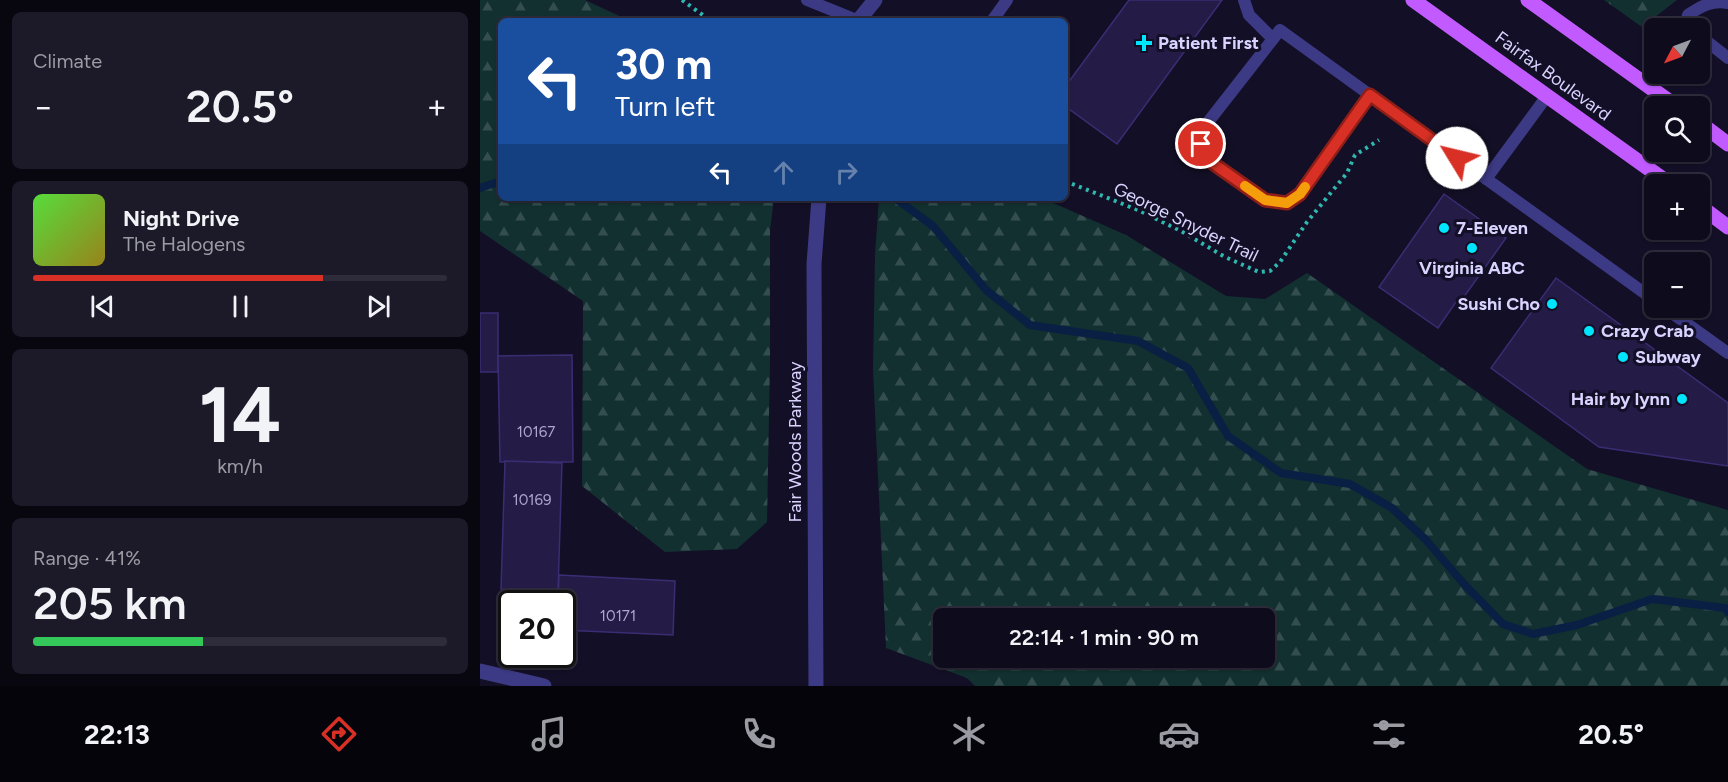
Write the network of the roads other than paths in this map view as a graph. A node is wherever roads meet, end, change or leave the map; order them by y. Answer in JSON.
{"nodes":[{"id":1,"x":807,"y":0,"type":"edge"},
{"id":2,"x":865,"y":0,"type":"edge"},
{"id":3,"x":875,"y":0,"type":"edge"},
{"id":4,"x":1007,"y":0,"type":"edge"},
{"id":5,"x":1244,"y":0,"type":"edge"},
{"id":6,"x":1413,"y":0,"type":"edge"},
{"id":7,"x":1528,"y":0,"type":"edge"},
{"id":8,"x":1728,"y":3,"type":"edge"},
{"id":9,"x":851,"y":18,"type":"edge"},
{"id":10,"x":859,"y":18,"type":"edge"},
{"id":11,"x":860,"y":18,"type":"edge"},
{"id":12,"x":994,"y":18,"type":"edge"},
{"id":13,"x":1687,"y":18,"type":"edge"},
{"id":14,"x":1273,"y":39,"type":"junction"},
{"id":15,"x":1710,"y":44,"type":"edge"},
{"id":16,"x":1728,"y":57,"type":"edge"},
{"id":17,"x":1370,"y":95,"type":"junction"},
{"id":18,"x":1547,"y":96,"type":"junction"},
{"id":19,"x":1662,"y":96,"type":"edge"},
{"id":20,"x":1710,"y":130,"type":"edge"},
{"id":21,"x":1728,"y":144,"type":"edge"},
{"id":22,"x":1656,"y":174,"type":"edge"},
{"id":23,"x":1486,"y":179,"type":"junction"},
{"id":24,"x":819,"y":201,"type":"edge"},
{"id":25,"x":1710,"y":214,"type":"edge"},
{"id":26,"x":1728,"y":227,"type":"edge"},
{"id":27,"x":1644,"y":293,"type":"edge"},
{"id":28,"x":1679,"y":318,"type":"edge"},
{"id":29,"x":1728,"y":353,"type":"edge"},
{"id":30,"x":480,"y":671,"type":"edge"},
{"id":31,"x":544,"y":686,"type":"edge"},
{"id":32,"x":816,"y":686,"type":"edge"}],
"edges":[{"from":1,"to":9,"type":"lane"},
{"from":2,"to":10,"type":"street"},
{"from":3,"to":11,"type":"street"},
{"from":4,"to":12,"type":"lane"},
{"from":5,"to":14,"type":"lane"},
{"from":6,"to":18,"type":"main road","name":"Fairfax Boulevard"},
{"from":7,"to":19,"type":"main road"},
{"from":8,"to":13,"type":"lane"},
{"from":14,"to":17,"type":"lane"},
{"from":14,"to":17,"type":"lane"},
{"from":15,"to":16,"type":"lane"},
{"from":17,"to":23,"type":"lane"},
{"from":18,"to":22,"type":"main road","name":"Fairfax Boulevard"},
{"from":18,"to":23,"type":"lane"},
{"from":20,"to":21,"type":"main road"},
{"from":23,"to":27,"type":"lane"},
{"from":24,"to":32,"type":"street","name":"Fair Woods Parkway"},
{"from":25,"to":26,"type":"main road"},
{"from":28,"to":29,"type":"lane"},
{"from":30,"to":31,"type":"street"}]}
